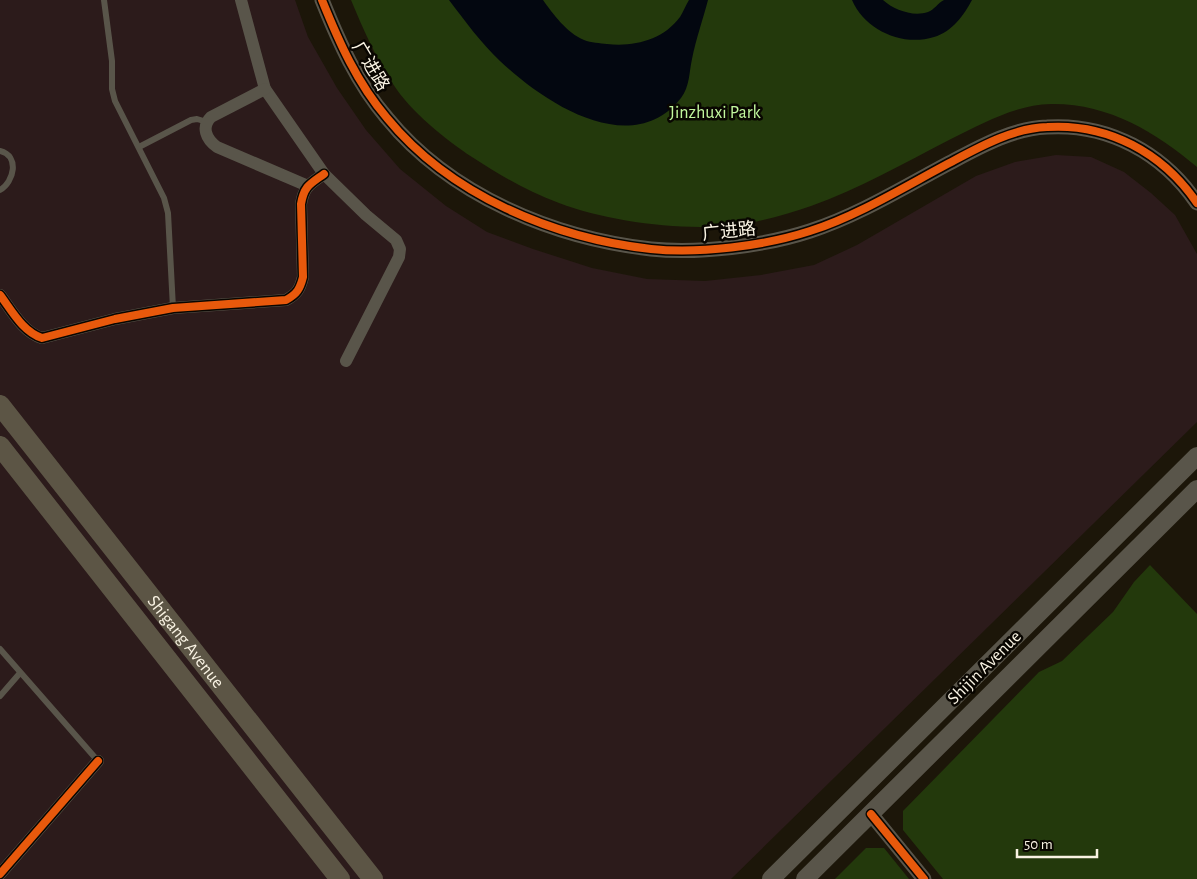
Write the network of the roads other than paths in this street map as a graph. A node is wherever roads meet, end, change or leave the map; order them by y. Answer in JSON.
{"nodes":[{"id":1,"x":104,"y":0,"type":"edge"},
{"id":2,"x":240,"y":0,"type":"edge"},
{"id":3,"x":322,"y":0,"type":"edge"},
{"id":4,"x":266,"y":88,"type":"junction"},
{"id":5,"x":207,"y":122,"type":"junction"},
{"id":6,"x":139,"y":147,"type":"junction"},
{"id":7,"x":0,"y":151,"type":"edge"},
{"id":8,"x":324,"y":174,"type":"junction"},
{"id":9,"x":308,"y":186,"type":"junction"},
{"id":10,"x":0,"y":190,"type":"edge"},
{"id":11,"x":1197,"y":203,"type":"edge"},
{"id":12,"x":0,"y":295,"type":"edge"},
{"id":13,"x":173,"y":308,"type":"junction"},
{"id":14,"x":346,"y":362,"type":"dead end"},
{"id":15,"x":0,"y":405,"type":"edge"},
{"id":16,"x":0,"y":446,"type":"edge"},
{"id":17,"x":1197,"y":456,"type":"edge"},
{"id":18,"x":1197,"y":489,"type":"edge"},
{"id":19,"x":0,"y":649,"type":"edge"},
{"id":20,"x":20,"y":673,"type":"junction"},
{"id":21,"x":0,"y":696,"type":"edge"},
{"id":22,"x":98,"y":761,"type":"joint"},
{"id":23,"x":871,"y":814,"type":"junction"},
{"id":24,"x":0,"y":874,"type":"edge"},
{"id":25,"x":340,"y":879,"type":"edge"},
{"id":26,"x":372,"y":879,"type":"edge"},
{"id":27,"x":771,"y":879,"type":"edge"},
{"id":28,"x":805,"y":879,"type":"edge"},
{"id":29,"x":924,"y":879,"type":"edge"}],
"edges":[{"from":1,"to":6,"type":"lane"},
{"from":2,"to":4,"type":"street"},
{"from":3,"to":11,"type":"street","name":"广进路"},
{"from":4,"to":5,"type":"street"},
{"from":4,"to":8,"type":"street"},
{"from":5,"to":6,"type":"lane"},
{"from":5,"to":9,"type":"street"},
{"from":6,"to":13,"type":"lane"},
{"from":7,"to":10,"type":"lane"},
{"from":8,"to":9,"type":"street"},
{"from":8,"to":14,"type":"street"},
{"from":9,"to":13,"type":"street"},
{"from":12,"to":13,"type":"street"},
{"from":15,"to":26,"type":"main road","name":"Shigang Avenue"},
{"from":16,"to":25,"type":"main road","name":"Shigang Avenue"},
{"from":17,"to":27,"type":"main road","name":"Shijin Avenue"},
{"from":18,"to":23,"type":"main road","name":"Shijin Avenue"},
{"from":19,"to":20,"type":"lane"},
{"from":20,"to":21,"type":"lane"},
{"from":20,"to":22,"type":"lane"},
{"from":22,"to":24,"type":"street"},
{"from":23,"to":28,"type":"main road","name":"Shijin Avenue"},
{"from":23,"to":29,"type":"street"}]}
